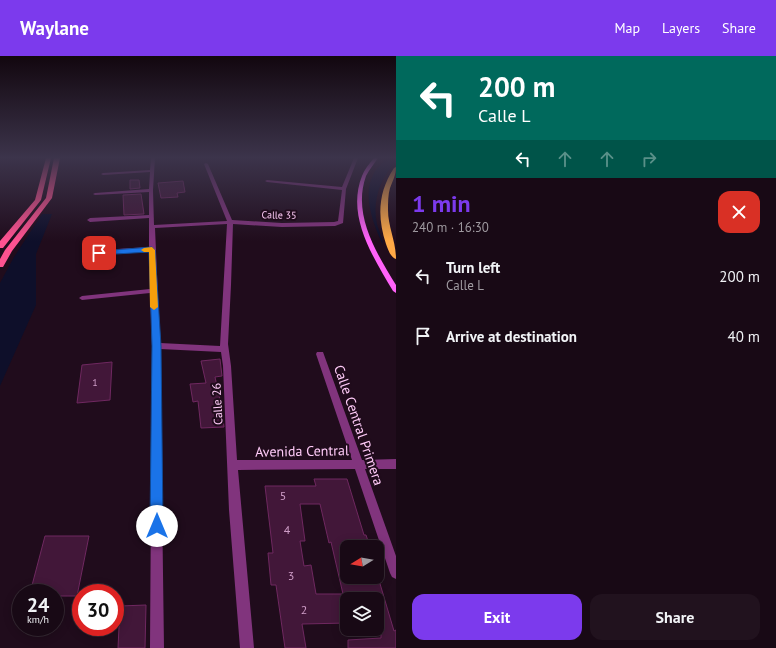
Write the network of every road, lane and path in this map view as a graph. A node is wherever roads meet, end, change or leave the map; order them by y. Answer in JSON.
{"nodes":[{"id":1,"x":42,"y":186,"type":"edge"},
{"id":2,"x":53,"y":186,"type":"edge"},
{"id":3,"x":151,"y":186,"type":"edge"},
{"id":4,"x":215,"y":186,"type":"edge"},
{"id":5,"x":312,"y":186,"type":"edge"},
{"id":6,"x":345,"y":186,"type":"edge"},
{"id":7,"x":362,"y":186,"type":"edge"},
{"id":8,"x":387,"y":186,"type":"edge"},
{"id":9,"x":344,"y":189,"type":"junction"},
{"id":10,"x":151,"y":190,"type":"junction"},
{"id":11,"x":95,"y":194,"type":"dead end"},
{"id":12,"x":151,"y":216,"type":"junction"},
{"id":13,"x":90,"y":220,"type":"dead end"},
{"id":14,"x":230,"y":222,"type":"junction"},
{"id":15,"x":152,"y":227,"type":"junction"},
{"id":16,"x":0,"y":246,"type":"edge"},
{"id":17,"x":152,"y":250,"type":"junction"},
{"id":18,"x":86,"y":254,"type":"dead end"},
{"id":19,"x":396,"y":256,"type":"edge"},
{"id":20,"x":0,"y":265,"type":"edge"},
{"id":21,"x":153,"y":291,"type":"junction"},
{"id":22,"x":396,"y":291,"type":"edge"},
{"id":23,"x":82,"y":298,"type":"dead end"},
{"id":24,"x":156,"y":346,"type":"junction"},
{"id":25,"x":224,"y":348,"type":"junction"},
{"id":26,"x":320,"y":354,"type":"dead end"},
{"id":27,"x":358,"y":464,"type":"junction"},
{"id":28,"x":396,"y":464,"type":"edge"},
{"id":29,"x":232,"y":465,"type":"junction"},
{"id":30,"x":396,"y":573,"type":"edge"},
{"id":31,"x":157,"y":648,"type":"edge"},
{"id":32,"x":247,"y":648,"type":"edge"}],
"edges":[{"from":1,"to":16,"type":"main road"},
{"from":2,"to":20,"type":"main road"},
{"from":3,"to":10,"type":"street"},
{"from":4,"to":14,"type":"street","name":"Calle 26"},
{"from":5,"to":9,"type":"street"},
{"from":6,"to":9,"type":"street","name":"Calle 35"},
{"from":7,"to":22,"type":"main road"},
{"from":8,"to":19,"type":"highway"},
{"from":9,"to":14,"type":"street","name":"Calle 35"},
{"from":10,"to":11,"type":"street"},
{"from":10,"to":12,"type":"street"},
{"from":12,"to":13,"type":"street"},
{"from":12,"to":15,"type":"street"},
{"from":14,"to":15,"type":"street","name":"Calle 35"},
{"from":14,"to":25,"type":"street","name":"Calle 26"},
{"from":15,"to":17,"type":"street"},
{"from":17,"to":18,"type":"street"},
{"from":17,"to":21,"type":"street"},
{"from":21,"to":23,"type":"street"},
{"from":21,"to":24,"type":"street"},
{"from":24,"to":25,"type":"street"},
{"from":24,"to":31,"type":"street"},
{"from":25,"to":29,"type":"street","name":"Calle 26"},
{"from":26,"to":27,"type":"street","name":"Calle Central Primera"},
{"from":27,"to":28,"type":"street","name":"Avenida Central"},
{"from":27,"to":29,"type":"street","name":"Avenida Central"},
{"from":27,"to":30,"type":"street","name":"Calle Central Primera"},
{"from":29,"to":32,"type":"street","name":"Calle 26"}]}
